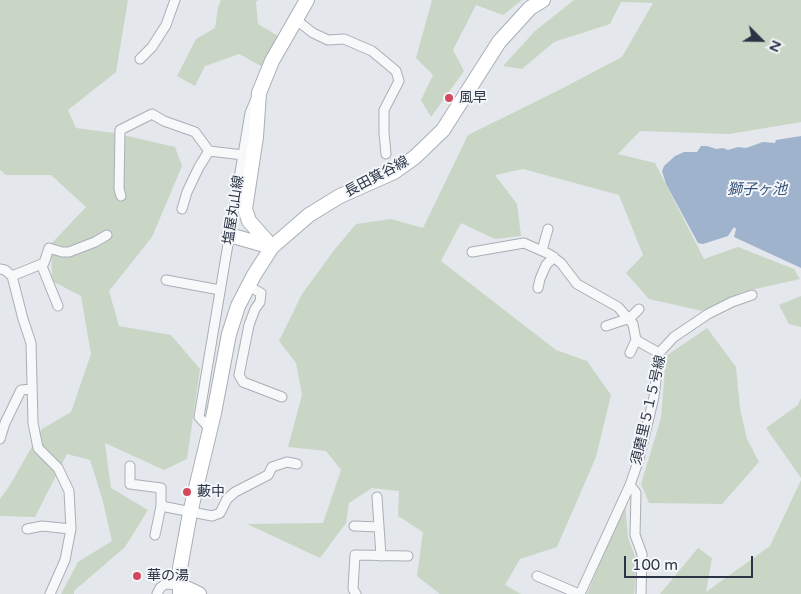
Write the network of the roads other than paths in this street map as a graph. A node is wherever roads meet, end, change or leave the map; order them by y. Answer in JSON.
{"nodes":[{"id":1,"x":175,"y":0,"type":"edge"},
{"id":2,"x":307,"y":0,"type":"edge"},
{"id":3,"x":543,"y":0,"type":"edge"},
{"id":4,"x":295,"y":19,"type":"junction"},
{"id":5,"x":140,"y":59,"type":"dead end"},
{"id":6,"x":259,"y":93,"type":"junction"},
{"id":7,"x":209,"y":150,"type":"junction"},
{"id":8,"x":386,"y":154,"type":"dead end"},
{"id":9,"x":243,"y":155,"type":"junction"},
{"id":10,"x":121,"y":196,"type":"dead end"},
{"id":11,"x":182,"y":209,"type":"dead end"},
{"id":12,"x":548,"y":229,"type":"dead end"},
{"id":13,"x":107,"y":235,"type":"dead end"},
{"id":14,"x":229,"y":235,"type":"junction"},
{"id":15,"x":272,"y":247,"type":"junction"},
{"id":16,"x":542,"y":250,"type":"junction"},
{"id":17,"x":472,"y":252,"type":"dead end"},
{"id":18,"x":554,"y":257,"type":"junction"},
{"id":19,"x":41,"y":264,"type":"junction"},
{"id":20,"x":0,"y":268,"type":"edge"},
{"id":21,"x":12,"y":276,"type":"junction"},
{"id":22,"x":166,"y":280,"type":"dead end"},
{"id":23,"x":248,"y":286,"type":"junction"},
{"id":24,"x":538,"y":288,"type":"dead end"},
{"id":25,"x":220,"y":290,"type":"junction"},
{"id":26,"x":752,"y":295,"type":"dead end"},
{"id":27,"x":58,"y":306,"type":"dead end"},
{"id":28,"x":639,"y":309,"type":"dead end"},
{"id":29,"x":630,"y":318,"type":"junction"},
{"id":30,"x":606,"y":326,"type":"dead end"},
{"id":31,"x":636,"y":340,"type":"junction"},
{"id":32,"x":630,"y":352,"type":"dead end"},
{"id":33,"x":659,"y":353,"type":"junction"},
{"id":34,"x":31,"y":389,"type":"junction"},
{"id":35,"x":282,"y":397,"type":"dead end"},
{"id":36,"x":210,"y":429,"type":"junction"},
{"id":37,"x":0,"y":438,"type":"edge"},
{"id":38,"x":297,"y":464,"type":"dead end"},
{"id":39,"x":130,"y":466,"type":"dead end"},
{"id":40,"x":630,"y":485,"type":"junction"},
{"id":41,"x":377,"y":497,"type":"dead end"},
{"id":42,"x":161,"y":506,"type":"junction"},
{"id":43,"x":190,"y":512,"type":"junction"},
{"id":44,"x":354,"y":526,"type":"dead end"},
{"id":45,"x":379,"y":527,"type":"junction"},
{"id":46,"x":27,"y":528,"type":"dead end"},
{"id":47,"x":70,"y":528,"type":"junction"},
{"id":48,"x":156,"y":535,"type":"dead end"},
{"id":49,"x":381,"y":556,"type":"junction"},
{"id":50,"x":408,"y":556,"type":"dead end"},
{"id":51,"x":537,"y":576,"type":"dead end"},
{"id":52,"x":179,"y":591,"type":"edge"},
{"id":53,"x":50,"y":594,"type":"edge"},
{"id":54,"x":157,"y":594,"type":"edge"},
{"id":55,"x":199,"y":594,"type":"edge"},
{"id":56,"x":356,"y":594,"type":"edge"},
{"id":57,"x":579,"y":594,"type":"edge"},
{"id":58,"x":641,"y":594,"type":"edge"}],
"edges":[{"from":1,"to":5,"type":"street"},
{"from":2,"to":4,"type":"street","name":"塩屋丸山線"},
{"from":3,"to":15,"type":"street","name":"長田箕谷線"},
{"from":4,"to":6,"type":"street","name":"塩屋丸山線"},
{"from":4,"to":8,"type":"street"},
{"from":6,"to":9,"type":"street","name":"塩屋丸山線"},
{"from":6,"to":15,"type":"street"},
{"from":7,"to":9,"type":"street"},
{"from":7,"to":10,"type":"street"},
{"from":7,"to":11,"type":"street"},
{"from":9,"to":14,"type":"street","name":"塩屋丸山線"},
{"from":12,"to":16,"type":"street"},
{"from":13,"to":19,"type":"street"},
{"from":14,"to":15,"type":"street"},
{"from":14,"to":25,"type":"street","name":"塩屋丸山線"},
{"from":15,"to":23,"type":"street","name":"長田箕谷線"},
{"from":16,"to":17,"type":"street"},
{"from":16,"to":18,"type":"street"},
{"from":18,"to":24,"type":"street"},
{"from":18,"to":29,"type":"street"},
{"from":19,"to":21,"type":"street"},
{"from":19,"to":27,"type":"street"},
{"from":20,"to":21,"type":"street"},
{"from":21,"to":34,"type":"street"},
{"from":22,"to":25,"type":"street"},
{"from":23,"to":35,"type":"street"},
{"from":23,"to":36,"type":"street","name":"長田箕谷線"},
{"from":25,"to":36,"type":"street","name":"塩屋丸山線"},
{"from":26,"to":33,"type":"street","name":"須磨里５１５号線"},
{"from":28,"to":29,"type":"street"},
{"from":29,"to":30,"type":"street"},
{"from":29,"to":31,"type":"street"},
{"from":31,"to":32,"type":"street"},
{"from":31,"to":33,"type":"street"},
{"from":33,"to":40,"type":"street","name":"須磨里５１５号線"},
{"from":34,"to":37,"type":"street"},
{"from":34,"to":47,"type":"street"},
{"from":36,"to":43,"type":"street","name":"長田箕谷線"},
{"from":38,"to":43,"type":"street"},
{"from":39,"to":42,"type":"street"},
{"from":40,"to":57,"type":"street","name":"須磨里５１５号線"},
{"from":40,"to":58,"type":"street"},
{"from":41,"to":45,"type":"street"},
{"from":42,"to":43,"type":"street"},
{"from":42,"to":48,"type":"street"},
{"from":43,"to":52,"type":"street","name":"長田箕谷線"},
{"from":44,"to":45,"type":"street"},
{"from":45,"to":49,"type":"street"},
{"from":46,"to":47,"type":"street"},
{"from":47,"to":53,"type":"street"},
{"from":49,"to":50,"type":"street"},
{"from":49,"to":56,"type":"street"},
{"from":51,"to":57,"type":"street"},
{"from":52,"to":54,"type":"street"},
{"from":52,"to":55,"type":"street"}]}
